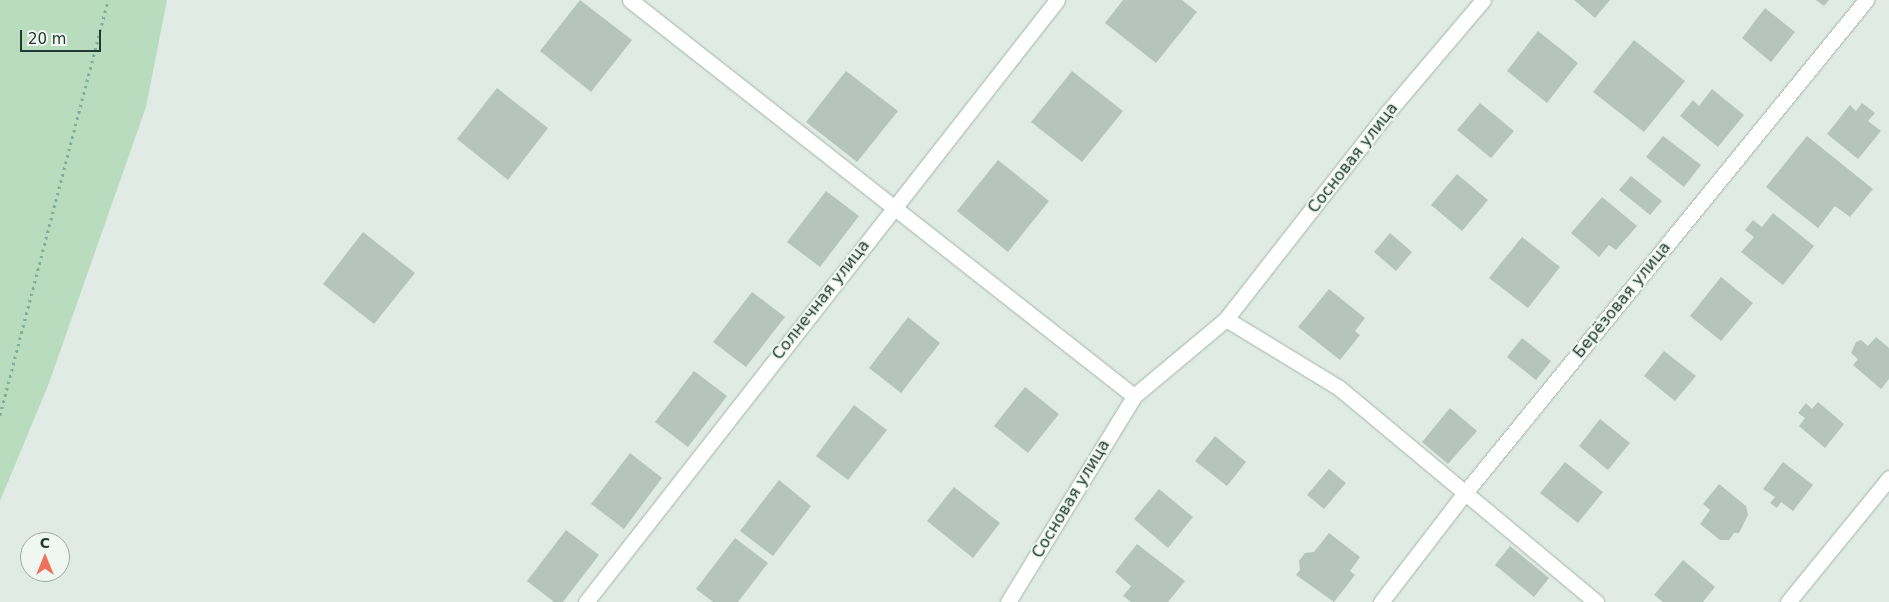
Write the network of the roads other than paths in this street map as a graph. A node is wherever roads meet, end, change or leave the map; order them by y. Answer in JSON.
{"nodes":[{"id":1,"x":630,"y":0,"type":"edge"},
{"id":2,"x":1058,"y":0,"type":"edge"},
{"id":3,"x":1483,"y":0,"type":"edge"},
{"id":4,"x":1866,"y":0,"type":"edge"},
{"id":5,"x":892,"y":208,"type":"junction"},
{"id":6,"x":1226,"y":319,"type":"junction"},
{"id":7,"x":1134,"y":396,"type":"junction"},
{"id":8,"x":1889,"y":478,"type":"edge"},
{"id":9,"x":1464,"y":494,"type":"junction"},
{"id":10,"x":586,"y":602,"type":"edge"},
{"id":11,"x":1008,"y":602,"type":"edge"},
{"id":12,"x":1381,"y":602,"type":"edge"},
{"id":13,"x":1596,"y":602,"type":"edge"},
{"id":14,"x":1788,"y":602,"type":"edge"}],
"edges":[{"from":1,"to":5,"type":"street"},
{"from":2,"to":5,"type":"street","name":"Солнечная улица"},
{"from":3,"to":6,"type":"street","name":"Сосновая улица"},
{"from":4,"to":9,"type":"street","name":"Берёзовая улица"},
{"from":5,"to":7,"type":"street"},
{"from":5,"to":10,"type":"street","name":"Солнечная улица"},
{"from":6,"to":7,"type":"street","name":"Сосновая улица"},
{"from":6,"to":9,"type":"street"},
{"from":7,"to":11,"type":"street","name":"Сосновая улица"},
{"from":8,"to":14,"type":"street"},
{"from":9,"to":12,"type":"street","name":"Берёзовая улица"},
{"from":9,"to":13,"type":"street"}]}
